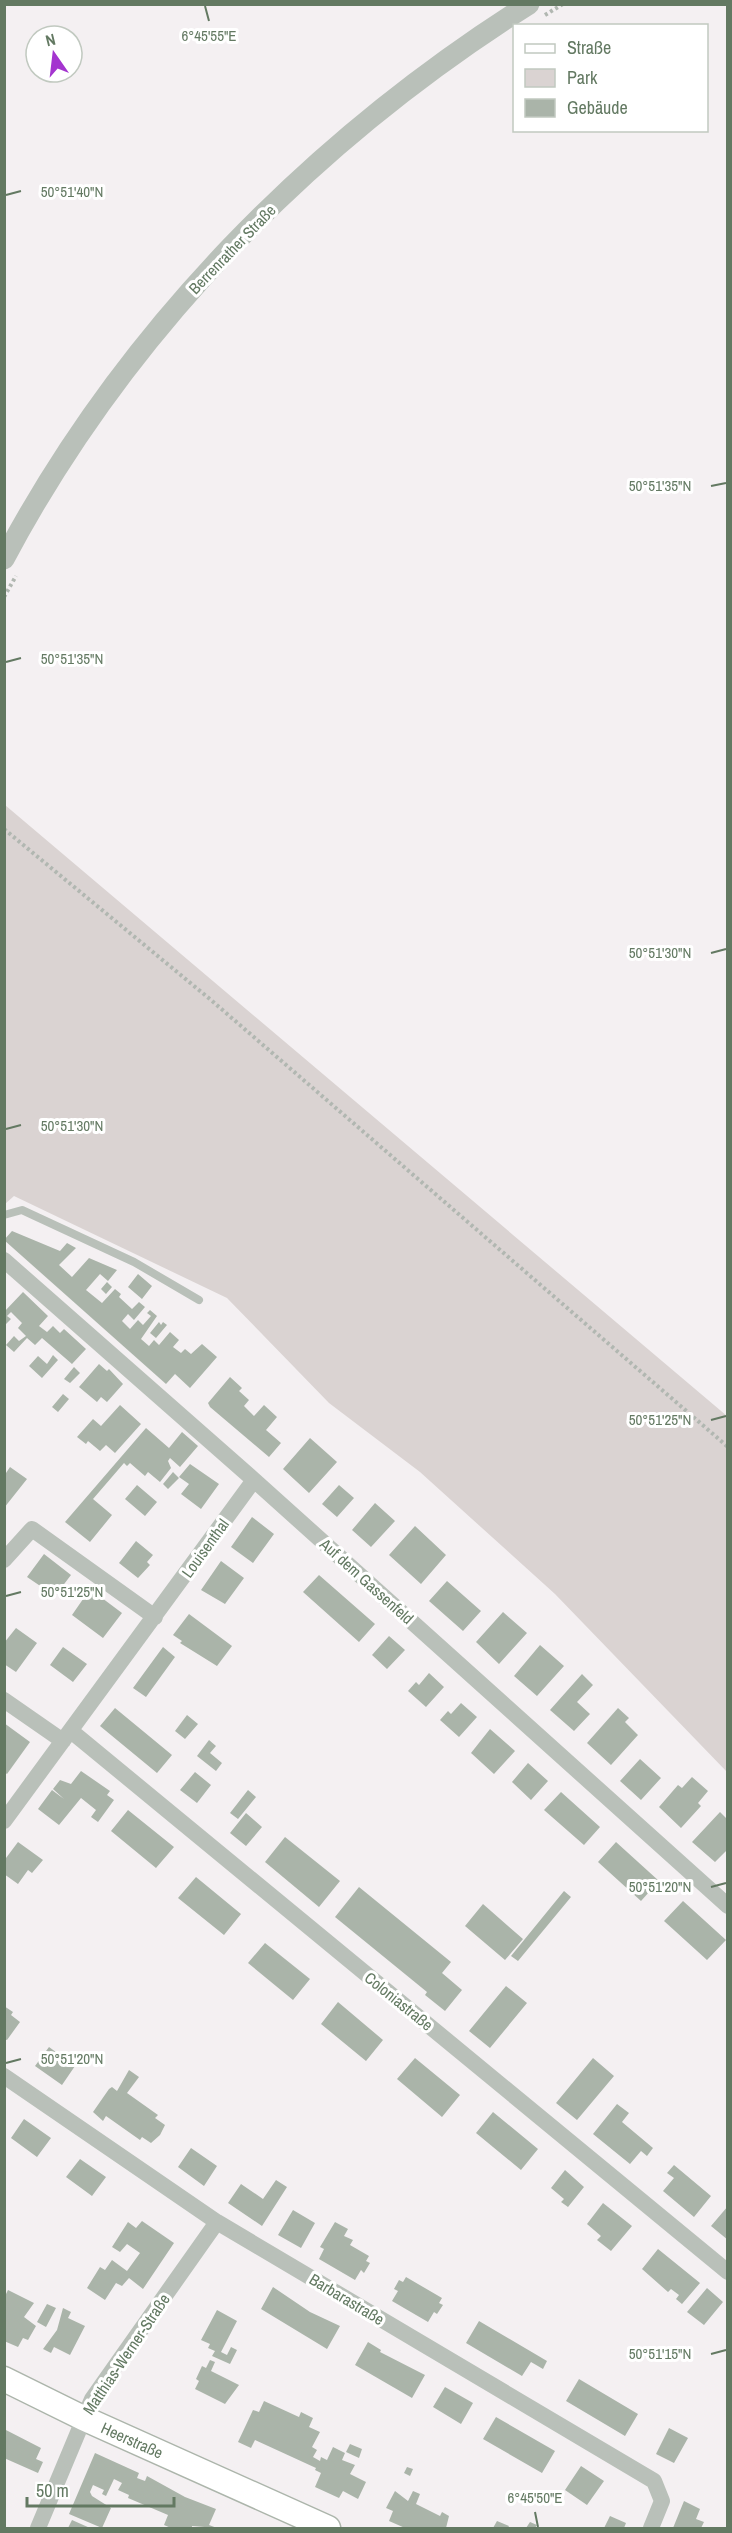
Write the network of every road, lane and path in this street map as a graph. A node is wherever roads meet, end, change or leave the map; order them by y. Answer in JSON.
{"nodes":[{"id":1,"x":529,"y":4,"type":"edge"},
{"id":2,"x":12,"y":564,"type":"edge"},
{"id":3,"x":4,"y":597,"type":"edge"},
{"id":4,"x":4,"y":829,"type":"edge"},
{"id":5,"x":4,"y":1215,"type":"edge"},
{"id":6,"x":4,"y":1260,"type":"edge"},
{"id":7,"x":199,"y":1300,"type":"dead end"},
{"id":8,"x":728,"y":1447,"type":"edge"},
{"id":9,"x":254,"y":1480,"type":"junction"},
{"id":10,"x":4,"y":1560,"type":"edge"},
{"id":11,"x":155,"y":1617,"type":"junction"},
{"id":12,"x":4,"y":1700,"type":"edge"},
{"id":13,"x":67,"y":1736,"type":"junction"},
{"id":14,"x":4,"y":1821,"type":"edge"},
{"id":15,"x":728,"y":1906,"type":"edge"},
{"id":16,"x":4,"y":2076,"type":"edge"},
{"id":17,"x":217,"y":2222,"type":"junction"},
{"id":18,"x":728,"y":2272,"type":"edge"},
{"id":19,"x":4,"y":2379,"type":"edge"},
{"id":20,"x":83,"y":2418,"type":"junction"},
{"id":21,"x":38,"y":2529,"type":"edge"},
{"id":22,"x":328,"y":2529,"type":"edge"},
{"id":23,"x":651,"y":2529,"type":"edge"}],
"edges":[{"from":1,"to":2,"type":"street","name":"Berrenrather Straße"},
{"from":2,"to":3,"type":"path"},
{"from":4,"to":8,"type":"path"},
{"from":5,"to":7,"type":"lane"},
{"from":6,"to":9,"type":"street","name":"Auf dem Gassenfeld"},
{"from":9,"to":11,"type":"street","name":"Louisenthal"},
{"from":9,"to":15,"type":"street","name":"Auf dem Gassenfeld"},
{"from":10,"to":11,"type":"street"},
{"from":11,"to":13,"type":"street","name":"Louisenthal"},
{"from":12,"to":13,"type":"street"},
{"from":13,"to":14,"type":"street","name":"Louisenthal"},
{"from":13,"to":18,"type":"street","name":"Coloniastraße"},
{"from":16,"to":17,"type":"street","name":"Barbarastraße"},
{"from":17,"to":20,"type":"street","name":"Matthias-Werner-Straße"},
{"from":17,"to":23,"type":"street","name":"Barbarastraße"},
{"from":19,"to":20,"type":"main road","name":"Heerstraße"},
{"from":20,"to":21,"type":"street","name":"Matthias-Werner-Straße"},
{"from":20,"to":22,"type":"main road","name":"Heerstraße"}]}
